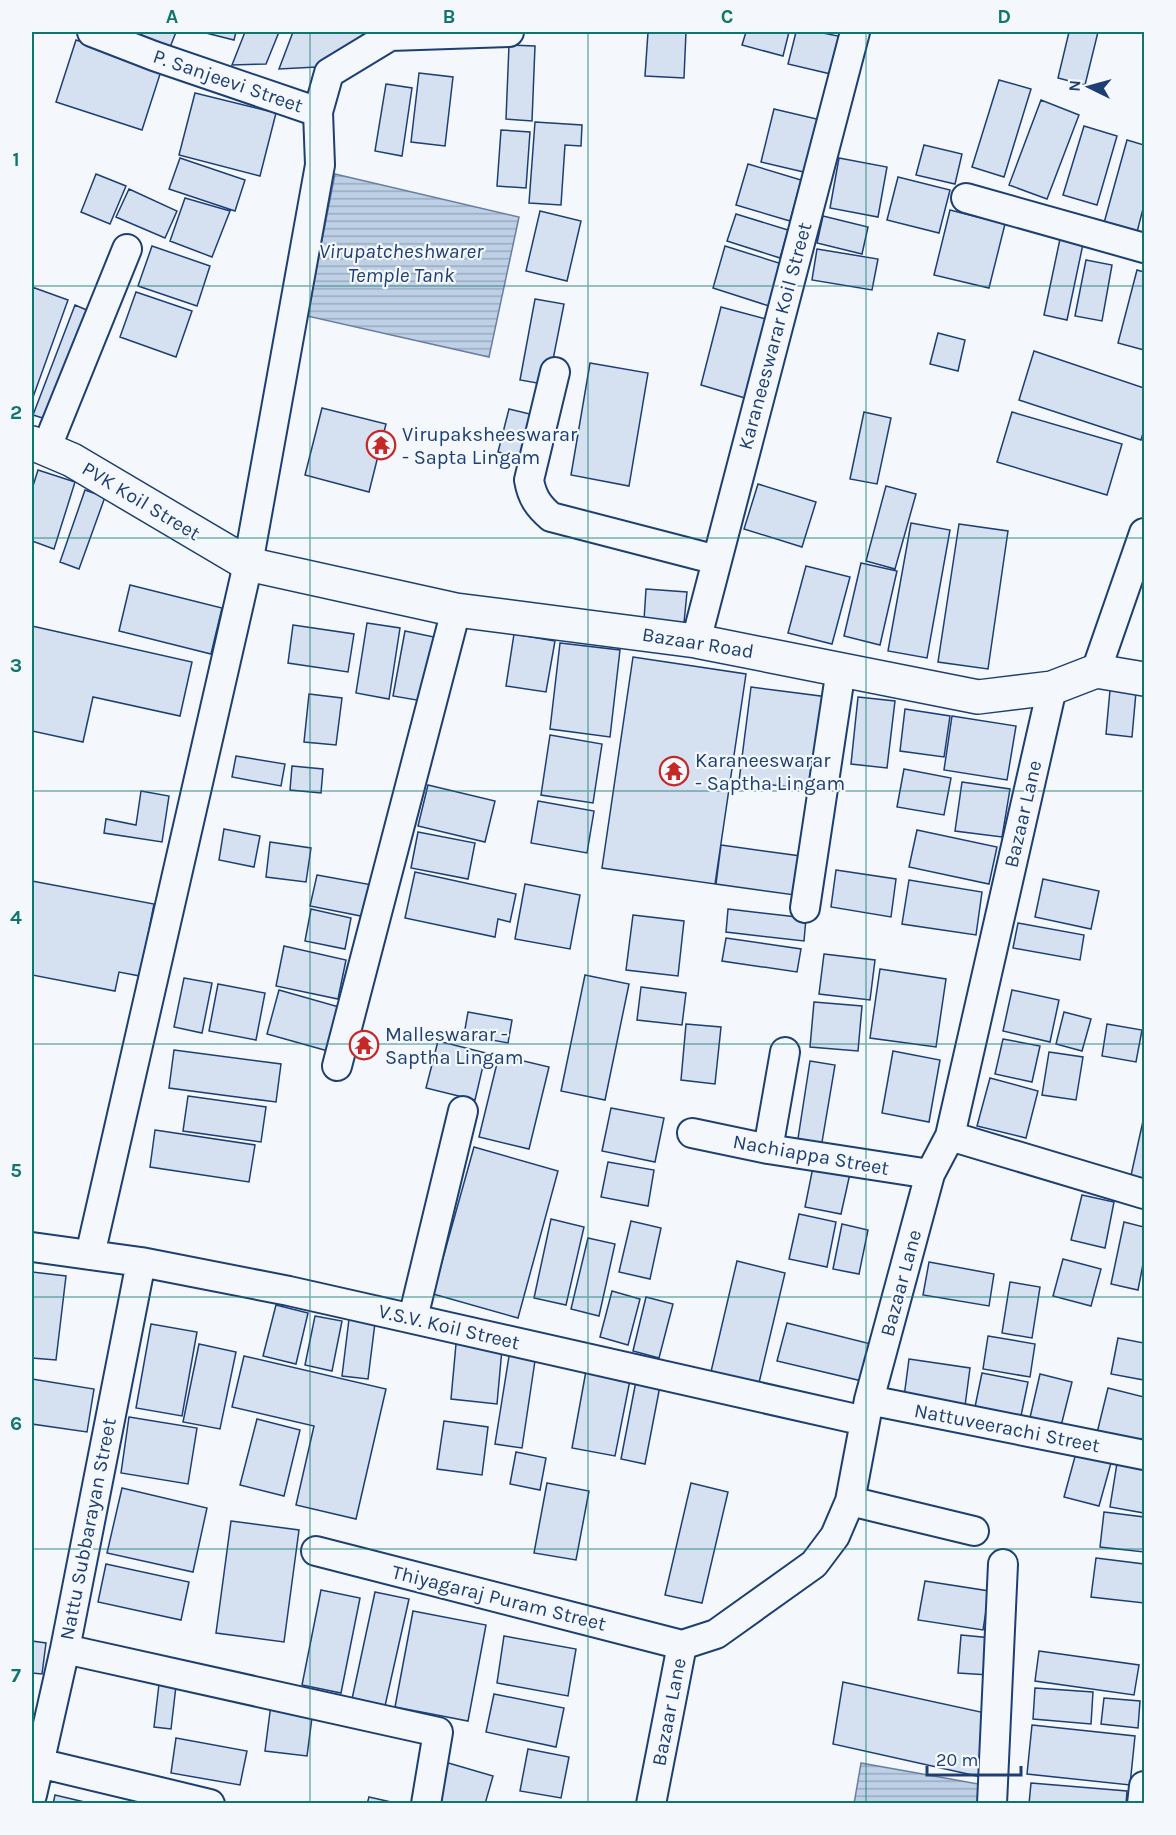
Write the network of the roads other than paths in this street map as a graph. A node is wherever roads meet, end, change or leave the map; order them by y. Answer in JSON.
{"nodes":[{"id":1,"x":92,"y":32,"type":"edge"},
{"id":2,"x":509,"y":32,"type":"edge"},
{"id":3,"x":855,"y":32,"type":"edge"},
{"id":4,"x":318,"y":112,"type":"junction"},
{"id":5,"x":966,"y":198,"type":"dead end"},
{"id":6,"x":1144,"y":248,"type":"edge"},
{"id":7,"x":127,"y":249,"type":"dead end"},
{"id":8,"x":555,"y":372,"type":"dead end"},
{"id":9,"x":39,"y":446,"type":"edge"},
{"id":10,"x":1144,"y":533,"type":"edge"},
{"id":11,"x":717,"y":560,"type":"junction"},
{"id":12,"x":248,"y":564,"type":"junction"},
{"id":13,"x":456,"y":610,"type":"junction"},
{"id":14,"x":696,"y":641,"type":"junction"},
{"id":15,"x":841,"y":669,"type":"junction"},
{"id":16,"x":1096,"y":671,"type":"junction"},
{"id":17,"x":1144,"y":679,"type":"edge"},
{"id":18,"x":1052,"y":688,"type":"junction"},
{"id":19,"x":805,"y":908,"type":"dead end"},
{"id":20,"x":785,"y":1052,"type":"dead end"},
{"id":21,"x":337,"y":1066,"type":"dead end"},
{"id":22,"x":463,"y":1111,"type":"dead end"},
{"id":23,"x":692,"y":1132,"type":"dead end"},
{"id":24,"x":950,"y":1136,"type":"junction"},
{"id":25,"x":768,"y":1149,"type":"junction"},
{"id":26,"x":930,"y":1174,"type":"junction"},
{"id":27,"x":1144,"y":1194,"type":"edge"},
{"id":28,"x":32,"y":1247,"type":"edge"},
{"id":29,"x":90,"y":1255,"type":"junction"},
{"id":30,"x":141,"y":1262,"type":"junction"},
{"id":31,"x":413,"y":1318,"type":"junction"},
{"id":32,"x":867,"y":1411,"type":"junction"},
{"id":33,"x":1144,"y":1455,"type":"edge"},
{"id":34,"x":850,"y":1502,"type":"junction"},
{"id":35,"x":974,"y":1531,"type":"dead end"},
{"id":36,"x":316,"y":1551,"type":"dead end"},
{"id":37,"x":1003,"y":1564,"type":"dead end"},
{"id":38,"x":682,"y":1645,"type":"junction"},
{"id":39,"x":65,"y":1649,"type":"junction"},
{"id":40,"x":39,"y":1764,"type":"junction"},
{"id":41,"x":1144,"y":1786,"type":"edge"},
{"id":42,"x":32,"y":1795,"type":"edge"},
{"id":43,"x":210,"y":1803,"type":"edge"},
{"id":44,"x":426,"y":1803,"type":"edge"},
{"id":45,"x":651,"y":1803,"type":"edge"},
{"id":46,"x":992,"y":1803,"type":"edge"},
{"id":47,"x":1142,"y":1803,"type":"edge"}],
"edges":[{"from":1,"to":4,"type":"street","name":"P. Sanjeevi Street"},
{"from":2,"to":4,"type":"street","name":"P. Sanjeevi Street"},
{"from":3,"to":11,"type":"street","name":"Karaneeswarar Koil Street"},
{"from":4,"to":12,"type":"street"},
{"from":5,"to":6,"type":"street"},
{"from":7,"to":9,"type":"street"},
{"from":8,"to":11,"type":"street"},
{"from":9,"to":12,"type":"street","name":"PVK Koil Street"},
{"from":10,"to":16,"type":"street"},
{"from":11,"to":14,"type":"street","name":"Karaneeswarar Koil Street"},
{"from":12,"to":13,"type":"street","name":"Bazaar Road"},
{"from":12,"to":29,"type":"street"},
{"from":13,"to":14,"type":"street","name":"Bazaar Road"},
{"from":13,"to":21,"type":"street"},
{"from":14,"to":15,"type":"street","name":"Bazaar Road"},
{"from":15,"to":18,"type":"street","name":"Bazaar Road"},
{"from":15,"to":19,"type":"street"},
{"from":16,"to":17,"type":"street"},
{"from":16,"to":18,"type":"street","name":"Bazaar Road"},
{"from":18,"to":24,"type":"street","name":"Bazaar Lane"},
{"from":20,"to":25,"type":"street"},
{"from":22,"to":31,"type":"street"},
{"from":23,"to":25,"type":"street","name":"Nachiappa Street"},
{"from":24,"to":26,"type":"street","name":"Bazaar Lane"},
{"from":24,"to":27,"type":"street"},
{"from":25,"to":26,"type":"street","name":"Nachiappa Street"},
{"from":26,"to":32,"type":"street","name":"Bazaar Lane"},
{"from":28,"to":29,"type":"street","name":"V.S.V. Koil Street"},
{"from":29,"to":30,"type":"street","name":"V.S.V. Koil Street"},
{"from":30,"to":31,"type":"street","name":"V.S.V. Koil Street"},
{"from":30,"to":39,"type":"street","name":"Nattu Subbarayan Street"},
{"from":31,"to":32,"type":"street","name":"V.S.V. Koil Street"},
{"from":32,"to":33,"type":"street","name":"Nattuveerachi Street"},
{"from":32,"to":34,"type":"street","name":"Bazaar Lane"},
{"from":34,"to":35,"type":"street"},
{"from":34,"to":38,"type":"street","name":"Bazaar Lane"},
{"from":36,"to":38,"type":"street","name":"Thiyagaraj Puram Street"},
{"from":37,"to":46,"type":"street"},
{"from":38,"to":45,"type":"street","name":"Bazaar Lane"},
{"from":39,"to":40,"type":"street","name":"Nattu Subbarayan Street"},
{"from":39,"to":44,"type":"street"},
{"from":40,"to":42,"type":"street","name":"Nattu Subbarayan Street"},
{"from":40,"to":43,"type":"street"},
{"from":41,"to":47,"type":"street"}]}
